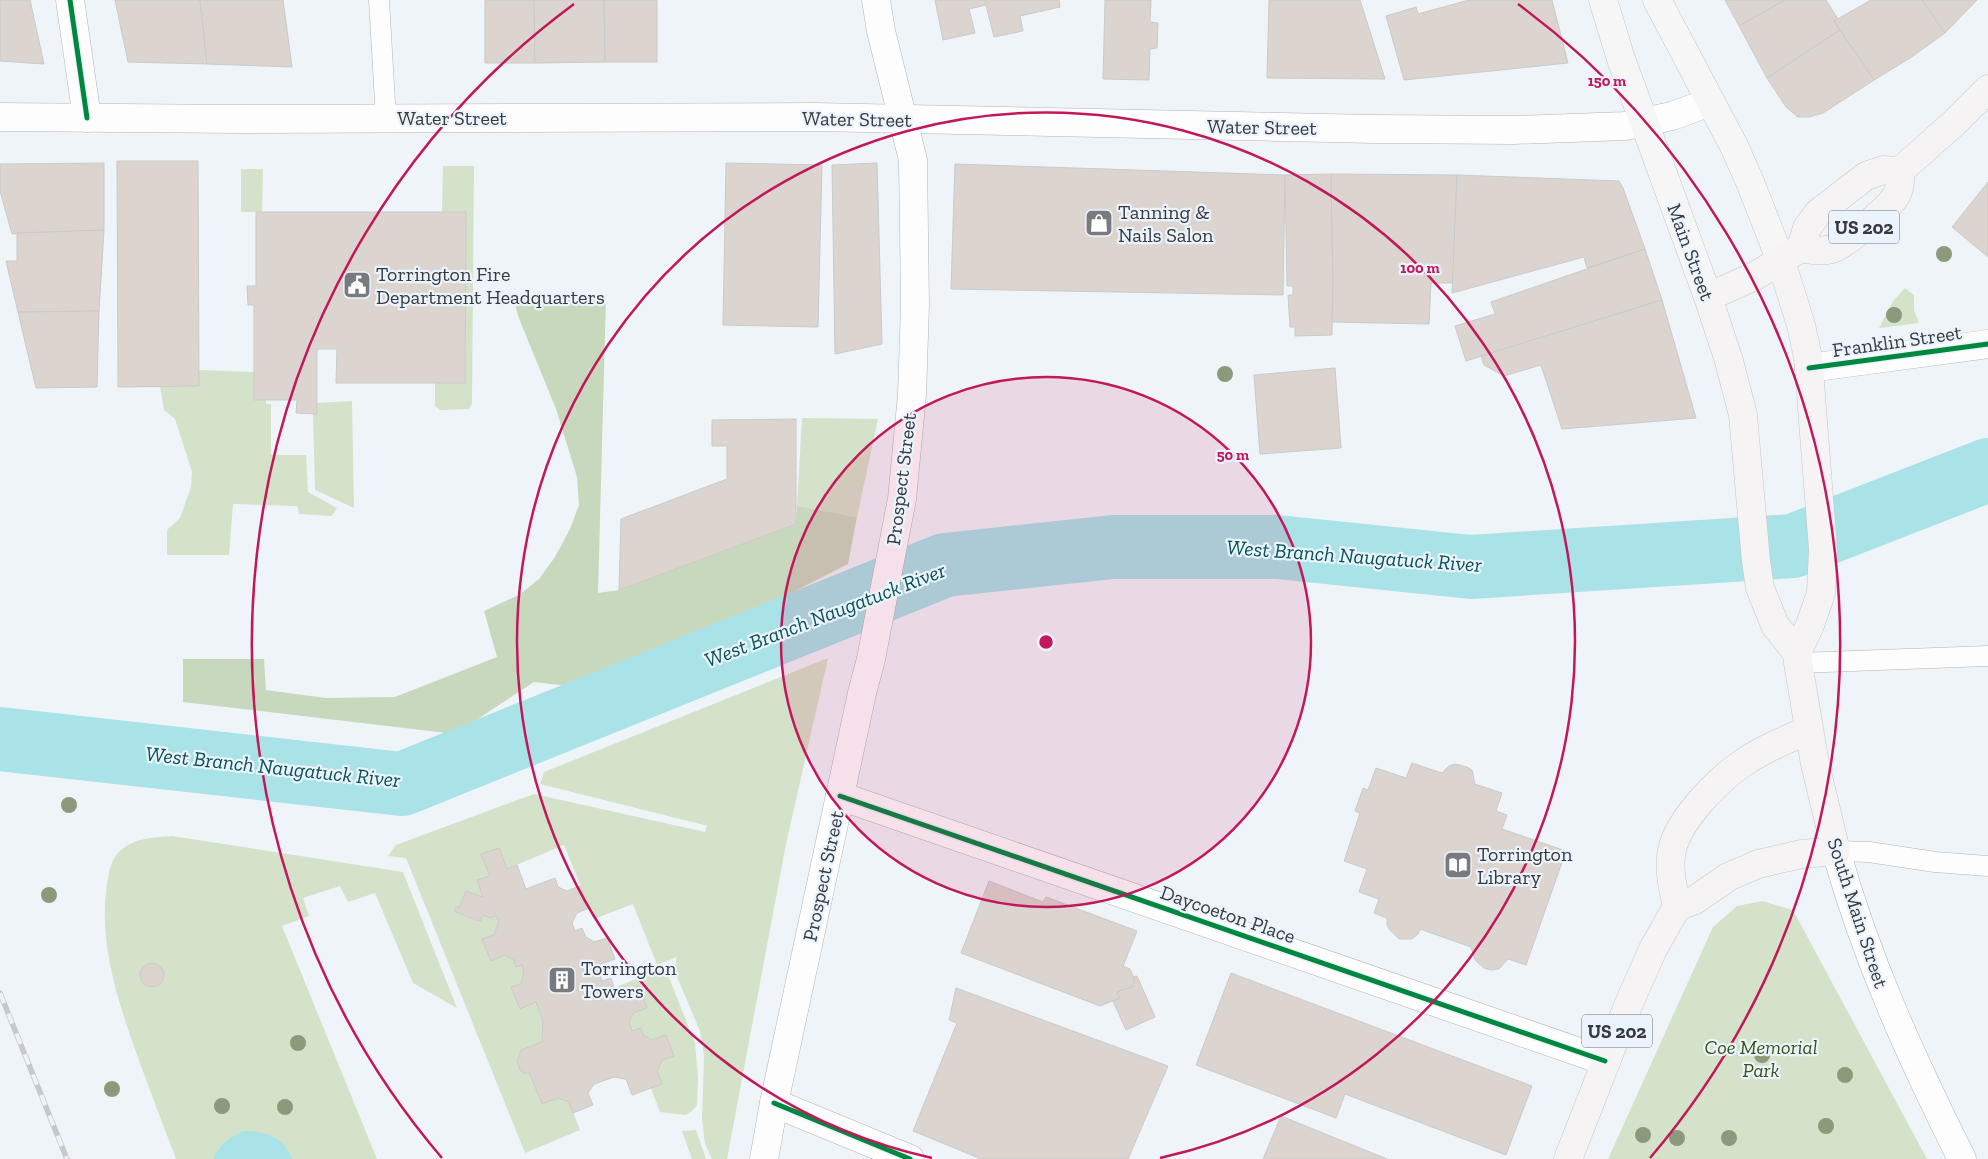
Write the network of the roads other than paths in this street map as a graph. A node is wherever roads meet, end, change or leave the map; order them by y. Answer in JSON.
{"nodes":[{"id":1,"x":70,"y":0,"type":"edge"},
{"id":2,"x":379,"y":0,"type":"edge"},
{"id":3,"x":876,"y":0,"type":"edge"},
{"id":4,"x":1602,"y":0,"type":"edge"},
{"id":5,"x":1657,"y":0,"type":"edge"},
{"id":6,"x":1988,"y":89,"type":"edge"},
{"id":7,"x":1710,"y":102,"type":"junction"},
{"id":8,"x":0,"y":117,"type":"edge"},
{"id":9,"x":88,"y":118,"type":"junction"},
{"id":10,"x":386,"y":119,"type":"junction"},
{"id":11,"x":903,"y":120,"type":"junction"},
{"id":12,"x":1644,"y":122,"type":"junction"},
{"id":13,"x":1900,"y":171,"type":"junction"},
{"id":14,"x":1791,"y":254,"type":"junction"},
{"id":15,"x":1708,"y":297,"type":"junction"},
{"id":16,"x":1988,"y":344,"type":"edge"},
{"id":17,"x":1809,"y":368,"type":"junction"},
{"id":18,"x":1752,"y":510,"type":"joint"},
{"id":19,"x":1988,"y":656,"type":"edge"},
{"id":20,"x":1798,"y":658,"type":"junction"},
{"id":21,"x":1809,"y":730,"type":"junction"},
{"id":22,"x":840,"y":796,"type":"junction"},
{"id":23,"x":1836,"y":851,"type":"junction"},
{"id":24,"x":1988,"y":866,"type":"edge"},
{"id":25,"x":1677,"y":907,"type":"junction"},
{"id":26,"x":1605,"y":1061,"type":"junction"},
{"id":27,"x":774,"y":1103,"type":"junction"},
{"id":28,"x":764,"y":1159,"type":"edge"},
{"id":29,"x":910,"y":1159,"type":"edge"},
{"id":30,"x":1568,"y":1159,"type":"edge"},
{"id":31,"x":1962,"y":1159,"type":"edge"}],
"edges":[{"from":1,"to":9,"type":"main road"},
{"from":2,"to":10,"type":"lane"},
{"from":3,"to":11,"type":"main road","name":"Prospect Street"},
{"from":4,"to":12,"type":"main road","name":"Main Street"},
{"from":5,"to":7,"type":"main road"},
{"from":6,"to":13,"type":"highway"},
{"from":7,"to":12,"type":"main road","name":"Water Street"},
{"from":7,"to":14,"type":"main road"},
{"from":8,"to":9,"type":"main road","name":"Water Street"},
{"from":9,"to":10,"type":"main road","name":"Water Street"},
{"from":10,"to":11,"type":"main road","name":"Water Street"},
{"from":11,"to":12,"type":"main road","name":"Water Street"},
{"from":11,"to":22,"type":"main road","name":"Prospect Street"},
{"from":12,"to":15,"type":"main road","name":"Main Street"},
{"from":13,"to":14,"type":"highway","number":"US 202"},
{"from":13,"to":14,"type":"highway","number":"US 202"},
{"from":14,"to":15,"type":"highway"},
{"from":14,"to":17,"type":"highway"},
{"from":15,"to":18,"type":"highway","name":"Main Street"},
{"from":16,"to":17,"type":"main road","name":"Franklin Street"},
{"from":17,"to":20,"type":"highway"},
{"from":18,"to":20,"type":"highway","name":"South Main Street"},
{"from":19,"to":20,"type":"lane"},
{"from":20,"to":21,"type":"highway","name":"South Main Street"},
{"from":21,"to":23,"type":"highway","name":"South Main Street"},
{"from":21,"to":25,"type":"highway"},
{"from":22,"to":26,"type":"main road","name":"Daycoeton Place"},
{"from":22,"to":27,"type":"main road","name":"Prospect Street"},
{"from":23,"to":24,"type":"lane"},
{"from":23,"to":25,"type":"highway"},
{"from":23,"to":31,"type":"main road","name":"South Main Street"},
{"from":25,"to":26,"type":"highway","number":"US 202"},
{"from":26,"to":30,"type":"highway","number":"US 202"},
{"from":27,"to":28,"type":"main road","name":"Prospect Street"},
{"from":27,"to":29,"type":"main road"}]}
